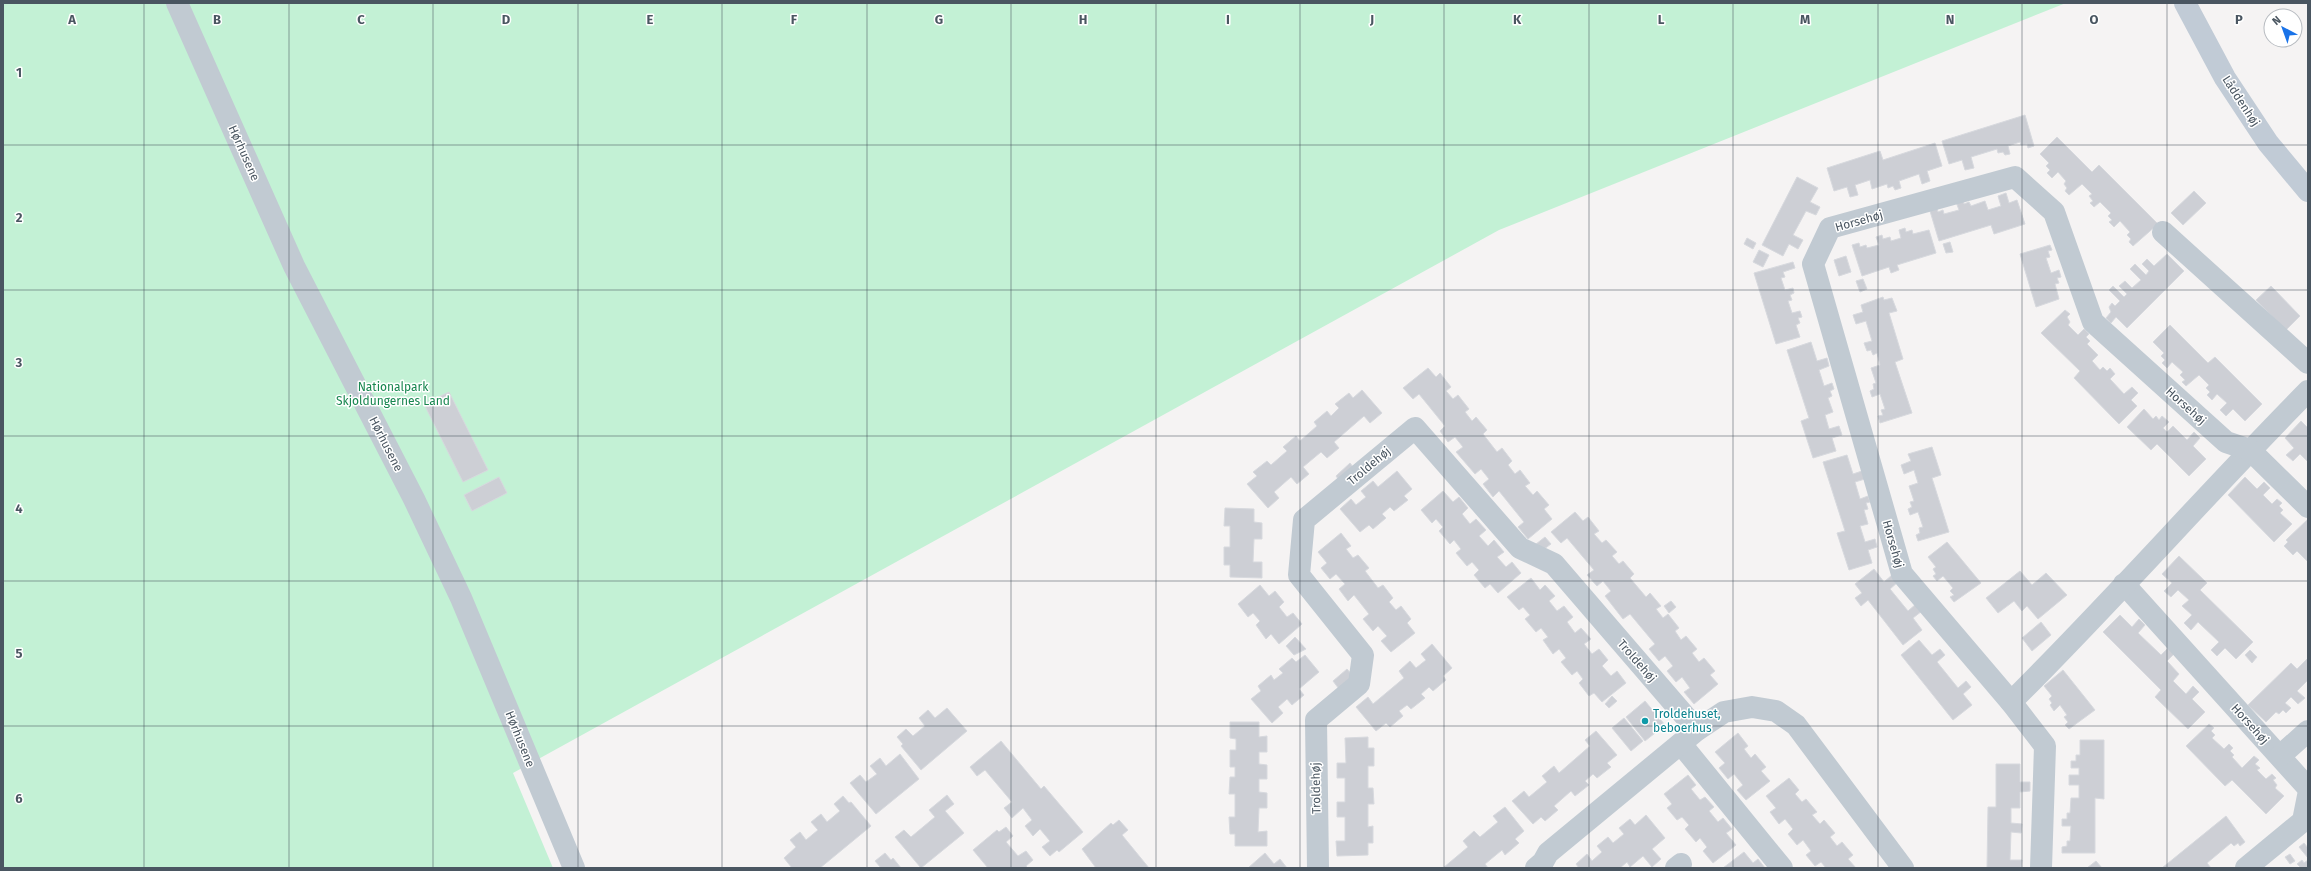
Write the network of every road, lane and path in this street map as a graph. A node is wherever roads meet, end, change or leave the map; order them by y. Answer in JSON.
{"nodes":[{"id":1,"x":177,"y":3,"type":"edge"},
{"id":2,"x":2185,"y":3,"type":"edge"},
{"id":3,"x":2308,"y":191,"type":"edge"},
{"id":4,"x":2163,"y":232,"type":"dead end"},
{"id":5,"x":2308,"y":363,"type":"edge"},
{"id":6,"x":2308,"y":391,"type":"edge"},
{"id":7,"x":2250,"y":450,"type":"junction"},
{"id":8,"x":2308,"y":507,"type":"edge"},
{"id":9,"x":2124,"y":584,"type":"junction"},
{"id":10,"x":2011,"y":702,"type":"junction"},
{"id":11,"x":2308,"y":730,"type":"edge"},
{"id":12,"x":1689,"y":737,"type":"junction"},
{"id":13,"x":2280,"y":756,"type":"junction"},
{"id":14,"x":2308,"y":788,"type":"edge"},
{"id":15,"x":2308,"y":796,"type":"edge"},
{"id":16,"x":1543,"y":866,"type":"edge"},
{"id":17,"x":574,"y":868,"type":"edge"},
{"id":18,"x":1318,"y":868,"type":"edge"},
{"id":19,"x":1782,"y":868,"type":"edge"},
{"id":20,"x":1903,"y":868,"type":"edge"},
{"id":21,"x":2041,"y":868,"type":"edge"},
{"id":22,"x":2246,"y":868,"type":"edge"}],
"edges":[{"from":1,"to":17,"type":"street","name":"Hørhusene"},
{"from":2,"to":3,"type":"street","name":"Låddenhøj"},
{"from":4,"to":5,"type":"street"},
{"from":6,"to":7,"type":"street"},
{"from":7,"to":8,"type":"street","name":"Horsehøj"},
{"from":7,"to":9,"type":"street"},
{"from":7,"to":10,"type":"street","name":"Horsehøj"},
{"from":9,"to":10,"type":"street"},
{"from":9,"to":13,"type":"street","name":"Horsehøj"},
{"from":10,"to":21,"type":"street","name":"Horsehøj"},
{"from":11,"to":13,"type":"street"},
{"from":12,"to":16,"type":"street"},
{"from":12,"to":18,"type":"street","name":"Troldehøj"},
{"from":12,"to":19,"type":"street","name":"Troldehøj"},
{"from":12,"to":20,"type":"street"},
{"from":13,"to":14,"type":"street","name":"Horsehøj"},
{"from":15,"to":22,"type":"street"}]}
